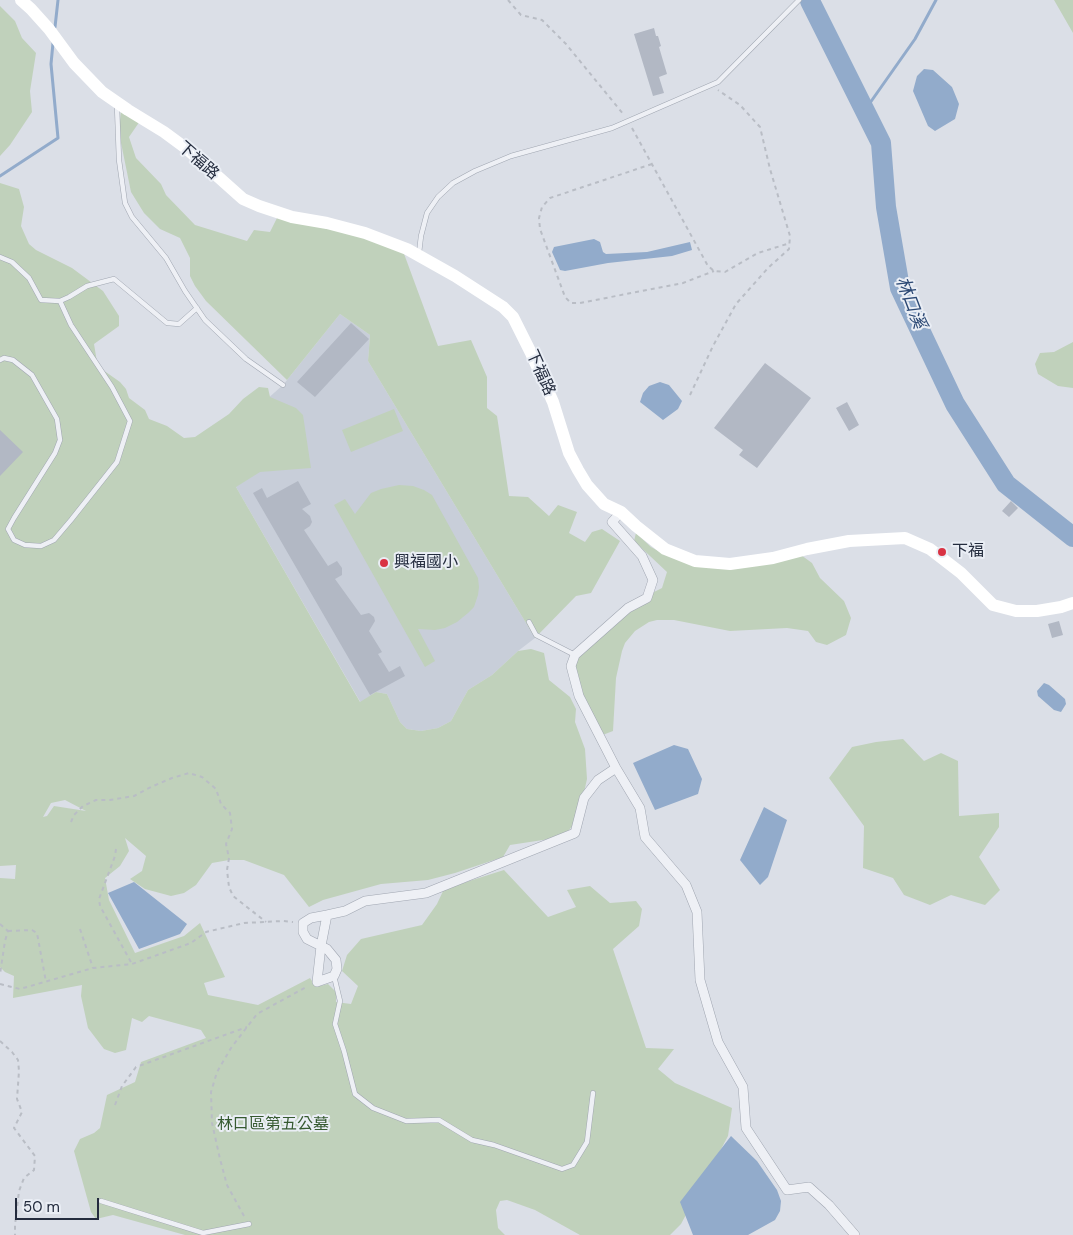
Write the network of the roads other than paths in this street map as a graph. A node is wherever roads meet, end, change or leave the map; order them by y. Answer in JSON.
{"nodes":[{"id":1,"x":21,"y":0,"type":"edge"},
{"id":2,"x":799,"y":0,"type":"edge"},
{"id":3,"x":116,"y":102,"type":"junction"},
{"id":4,"x":419,"y":254,"type":"junction"},
{"id":5,"x":0,"y":257,"type":"edge"},
{"id":6,"x":60,"y":301,"type":"junction"},
{"id":7,"x":197,"y":308,"type":"junction"},
{"id":8,"x":0,"y":360,"type":"edge"},
{"id":9,"x":283,"y":384,"type":"dead end"},
{"id":10,"x":621,"y":512,"type":"junction"},
{"id":11,"x":1073,"y":603,"type":"edge"},
{"id":12,"x":529,"y":622,"type":"dead end"},
{"id":13,"x":575,"y":655,"type":"junction"},
{"id":14,"x":616,"y":768,"type":"junction"},
{"id":15,"x":327,"y":915,"type":"junction"},
{"id":16,"x":321,"y":946,"type":"junction"},
{"id":17,"x":334,"y":976,"type":"junction"},
{"id":18,"x":593,"y":1092,"type":"dead end"},
{"id":19,"x":101,"y":1201,"type":"dead end"},
{"id":20,"x":248,"y":1224,"type":"road end"},
{"id":21,"x":855,"y":1235,"type":"edge"}],
"edges":[{"from":1,"to":3,"type":"main road","name":"下福路"},
{"from":2,"to":4,"type":"lane"},
{"from":3,"to":4,"type":"main road","name":"下福路"},
{"from":3,"to":7,"type":"lane"},
{"from":4,"to":10,"type":"main road","name":"下福路"},
{"from":5,"to":6,"type":"lane"},
{"from":6,"to":7,"type":"lane"},
{"from":6,"to":8,"type":"lane"},
{"from":7,"to":9,"type":"lane"},
{"from":10,"to":11,"type":"main road","name":"下福路"},
{"from":10,"to":13,"type":"street"},
{"from":12,"to":13,"type":"lane"},
{"from":13,"to":14,"type":"street"},
{"from":14,"to":15,"type":"street"},
{"from":14,"to":21,"type":"street"},
{"from":15,"to":16,"type":"street"},
{"from":15,"to":16,"type":"street"},
{"from":16,"to":17,"type":"street"},
{"from":16,"to":17,"type":"street"},
{"from":17,"to":18,"type":"lane"},
{"from":19,"to":20,"type":"lane"}]}
